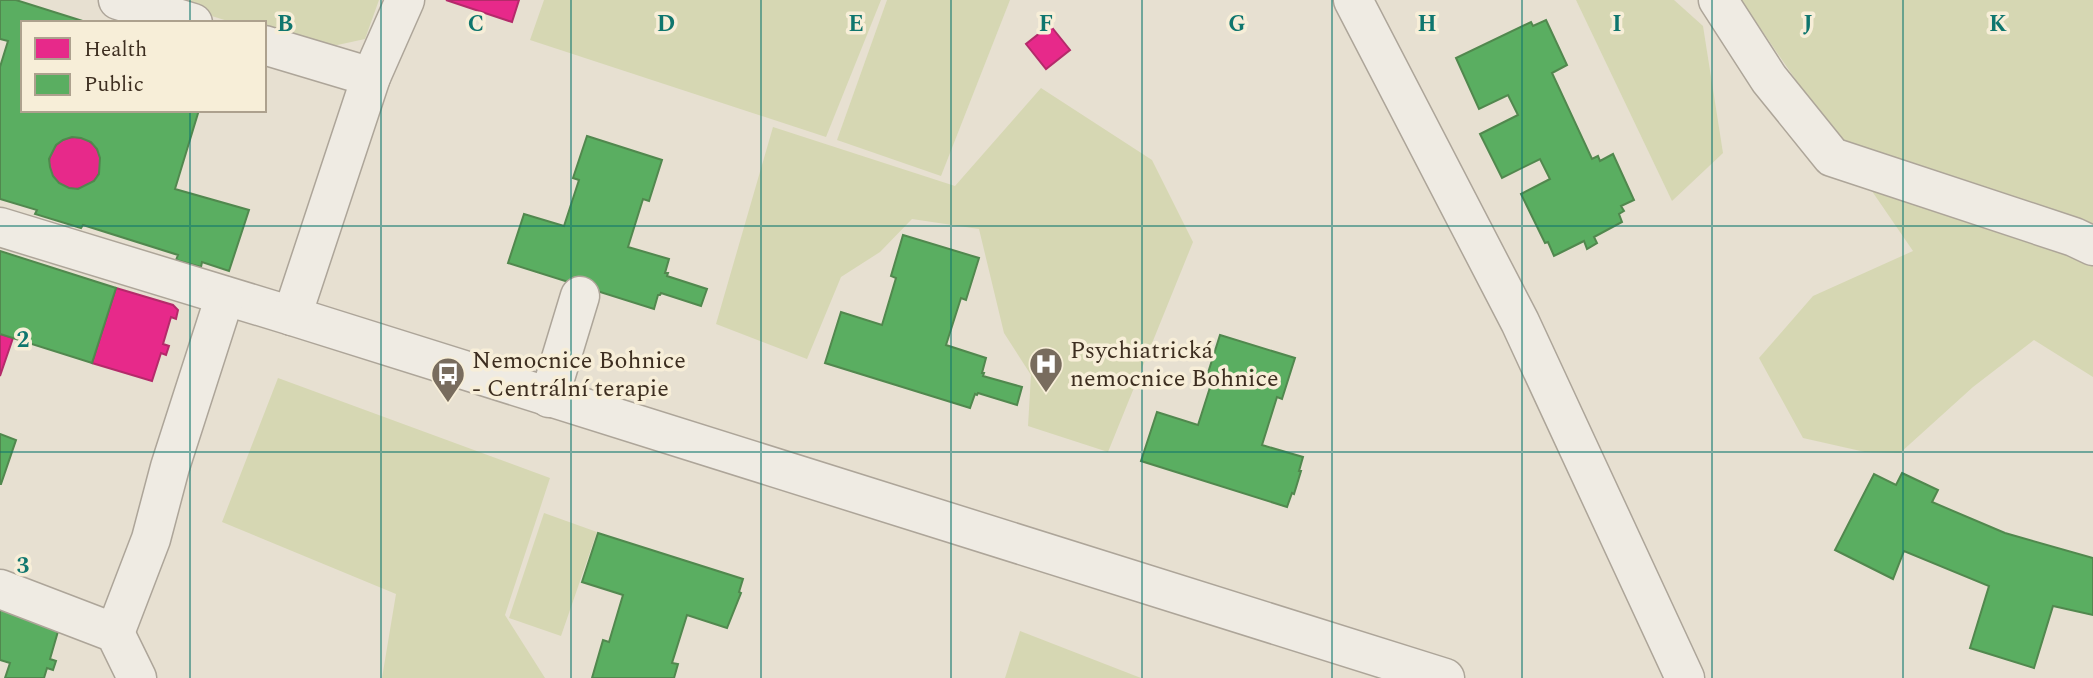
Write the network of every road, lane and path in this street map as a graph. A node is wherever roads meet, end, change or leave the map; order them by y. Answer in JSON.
{"nodes":[{"id":1,"x":118,"y":0,"type":"edge"},
{"id":2,"x":405,"y":0,"type":"edge"},
{"id":3,"x":1353,"y":0,"type":"edge"},
{"id":4,"x":1718,"y":0,"type":"edge"},
{"id":5,"x":186,"y":21,"type":"edge"},
{"id":6,"x":266,"y":46,"type":"edge"},
{"id":7,"x":371,"y":77,"type":"junction"},
{"id":8,"x":0,"y":227,"type":"edge"},
{"id":9,"x":2093,"y":246,"type":"edge"},
{"id":10,"x":225,"y":296,"type":"junction"},
{"id":11,"x":580,"y":296,"type":"dead end"},
{"id":12,"x":292,"y":316,"type":"junction"},
{"id":13,"x":549,"y":398,"type":"junction"},
{"id":14,"x":0,"y":590,"type":"edge"},
{"id":15,"x":115,"y":632,"type":"junction"},
{"id":16,"x":137,"y":678,"type":"edge"},
{"id":17,"x":1445,"y":678,"type":"edge"},
{"id":18,"x":1685,"y":678,"type":"edge"}],
"edges":[{"from":1,"to":5,"type":"lane"},
{"from":2,"to":7,"type":"lane"},
{"from":3,"to":18,"type":"lane"},
{"from":4,"to":9,"type":"lane"},
{"from":6,"to":7,"type":"lane"},
{"from":7,"to":12,"type":"lane"},
{"from":8,"to":10,"type":"lane"},
{"from":10,"to":12,"type":"lane"},
{"from":10,"to":15,"type":"lane"},
{"from":11,"to":13,"type":"lane"},
{"from":12,"to":13,"type":"lane"},
{"from":13,"to":17,"type":"lane"},
{"from":14,"to":15,"type":"lane"},
{"from":15,"to":16,"type":"lane"}]}
